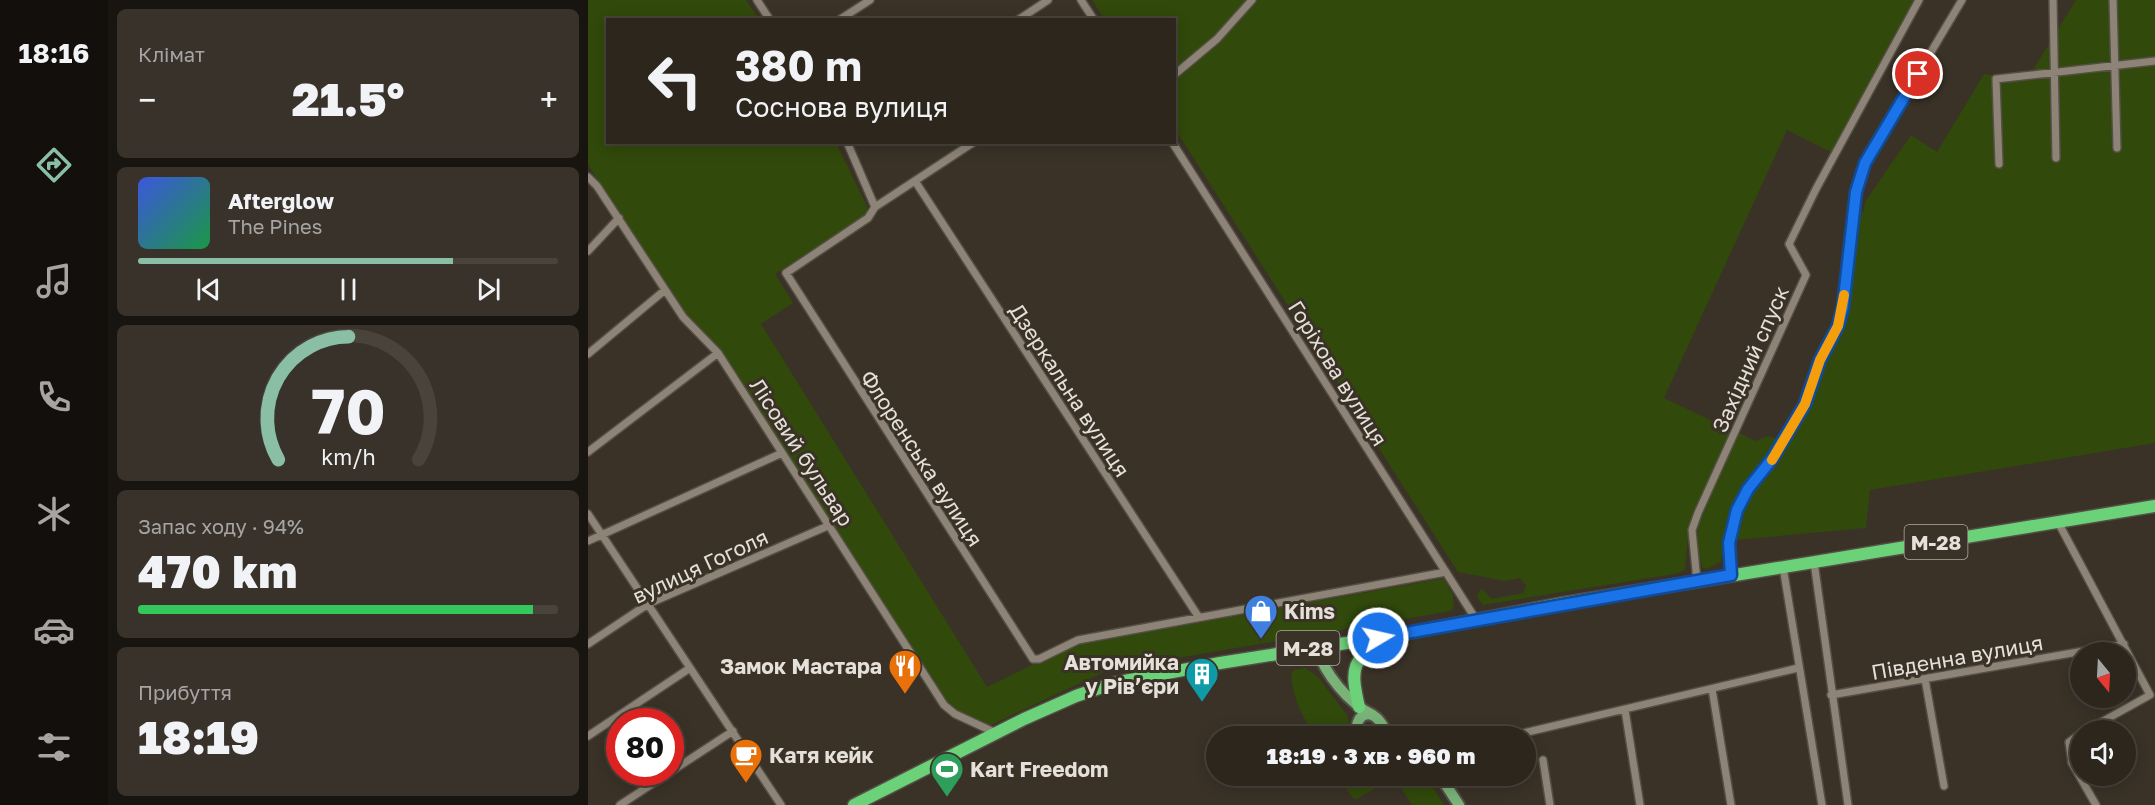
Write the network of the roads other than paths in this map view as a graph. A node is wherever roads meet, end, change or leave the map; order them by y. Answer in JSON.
{"nodes":[{"id":1,"x":757,"y":0,"type":"edge"},
{"id":2,"x":870,"y":0,"type":"edge"},
{"id":3,"x":1048,"y":0,"type":"edge"},
{"id":4,"x":1082,"y":0,"type":"edge"},
{"id":5,"x":1252,"y":0,"type":"edge"},
{"id":6,"x":1919,"y":0,"type":"edge"},
{"id":7,"x":1962,"y":0,"type":"edge"},
{"id":8,"x":2054,"y":0,"type":"edge"},
{"id":9,"x":2113,"y":0,"type":"edge"},
{"id":10,"x":770,"y":18,"type":"edge"},
{"id":11,"x":842,"y":18,"type":"edge"},
{"id":12,"x":1021,"y":18,"type":"edge"},
{"id":13,"x":1093,"y":18,"type":"edge"},
{"id":14,"x":2155,"y":61,"type":"edge"},
{"id":15,"x":2114,"y":66,"type":"junction"},
{"id":16,"x":2055,"y":72,"type":"junction"},
{"id":17,"x":1176,"y":73,"type":"edge"},
{"id":18,"x":848,"y":144,"type":"edge"},
{"id":19,"x":971,"y":144,"type":"edge"},
{"id":20,"x":1173,"y":144,"type":"edge"},
{"id":21,"x":2117,"y":148,"type":"dead end"},
{"id":22,"x":2056,"y":158,"type":"dead end"},
{"id":23,"x":1999,"y":164,"type":"dead end"},
{"id":24,"x":588,"y":177,"type":"edge"},
{"id":25,"x":915,"y":181,"type":"junction"},
{"id":26,"x":875,"y":207,"type":"junction"},
{"id":27,"x":619,"y":218,"type":"junction"},
{"id":28,"x":588,"y":251,"type":"edge"},
{"id":29,"x":665,"y":290,"type":"junction"},
{"id":30,"x":718,"y":353,"type":"junction"},
{"id":31,"x":588,"y":354,"type":"edge"},
{"id":32,"x":588,"y":452,"type":"edge"},
{"id":33,"x":782,"y":453,"type":"junction"},
{"id":34,"x":2155,"y":506,"type":"edge"},
{"id":35,"x":588,"y":514,"type":"edge"},
{"id":36,"x":2058,"y":522,"type":"junction"},
{"id":37,"x":830,"y":525,"type":"junction"},
{"id":38,"x":601,"y":533,"type":"junction"},
{"id":39,"x":588,"y":541,"type":"edge"},
{"id":40,"x":1814,"y":562,"type":"junction"},
{"id":41,"x":1783,"y":567,"type":"junction"},
{"id":42,"x":1446,"y":572,"type":"junction"},
{"id":43,"x":1731,"y":575,"type":"junction"},
{"id":44,"x":1697,"y":581,"type":"junction"},
{"id":45,"x":648,"y":604,"type":"junction"},
{"id":46,"x":1198,"y":616,"type":"junction"},
{"id":47,"x":1477,"y":621,"type":"junction"},
{"id":48,"x":1397,"y":635,"type":"junction"},
{"id":49,"x":2123,"y":642,"type":"edge"},
{"id":50,"x":588,"y":644,"type":"edge"},
{"id":51,"x":1316,"y":647,"type":"junction"},
{"id":52,"x":2070,"y":653,"type":"edge"},
{"id":53,"x":690,"y":668,"type":"junction"},
{"id":54,"x":1798,"y":668,"type":"junction"},
{"id":55,"x":2136,"y":668,"type":"edge"},
{"id":56,"x":1924,"y":679,"type":"junction"},
{"id":57,"x":1712,"y":689,"type":"junction"},
{"id":58,"x":1346,"y":694,"type":"junction"},
{"id":59,"x":1832,"y":696,"type":"junction"},
{"id":60,"x":2136,"y":703,"type":"edge"},
{"id":61,"x":1359,"y":707,"type":"junction"},
{"id":62,"x":2127,"y":708,"type":"edge"},
{"id":63,"x":1625,"y":710,"type":"junction"},
{"id":64,"x":1373,"y":715,"type":"junction"},
{"id":65,"x":2105,"y":720,"type":"edge"},
{"id":66,"x":1356,"y":724,"type":"joint"},
{"id":67,"x":1378,"y":726,"type":"edge"},
{"id":68,"x":1536,"y":730,"type":"edge"},
{"id":69,"x":733,"y":731,"type":"junction"},
{"id":70,"x":996,"y":733,"type":"junction"},
{"id":71,"x":588,"y":736,"type":"edge"},
{"id":72,"x":1543,"y":760,"type":"dead end"},
{"id":73,"x":1447,"y":786,"type":"edge"},
{"id":74,"x":1944,"y":786,"type":"dead end"},
{"id":75,"x":2085,"y":786,"type":"edge"},
{"id":76,"x":620,"y":805,"type":"edge"},
{"id":77,"x":781,"y":805,"type":"edge"},
{"id":78,"x":854,"y":805,"type":"edge"},
{"id":79,"x":1459,"y":805,"type":"edge"},
{"id":80,"x":1550,"y":805,"type":"edge"},
{"id":81,"x":1640,"y":805,"type":"edge"},
{"id":82,"x":1731,"y":805,"type":"edge"},
{"id":83,"x":1822,"y":805,"type":"edge"},
{"id":84,"x":1848,"y":805,"type":"edge"},
{"id":85,"x":2096,"y":805,"type":"edge"}],
"edges":[{"from":1,"to":10,"type":"street"},
{"from":2,"to":11,"type":"street"},
{"from":3,"to":12,"type":"street"},
{"from":4,"to":13,"type":"street"},
{"from":5,"to":17,"type":"street"},
{"from":6,"to":44,"type":"street","name":"Західний спуск"},
{"from":7,"to":43,"type":"street"},
{"from":8,"to":16,"type":"street"},
{"from":9,"to":15,"type":"street"},
{"from":14,"to":15,"type":"street"},
{"from":15,"to":16,"type":"street"},
{"from":15,"to":21,"type":"street"},
{"from":16,"to":22,"type":"street"},
{"from":16,"to":23,"type":"street"},
{"from":18,"to":26,"type":"street"},
{"from":19,"to":25,"type":"street"},
{"from":20,"to":42,"type":"street","name":"Горіхова вулиця"},
{"from":24,"to":27,"type":"street","name":"Лісовий бульвар"},
{"from":25,"to":26,"type":"street"},
{"from":25,"to":46,"type":"street","name":"Дзеркальна вулиця"},
{"from":26,"to":46,"type":"street","name":"Флоренська вулиця"},
{"from":27,"to":28,"type":"street"},
{"from":27,"to":29,"type":"street","name":"Лісовий бульвар"},
{"from":29,"to":30,"type":"street","name":"Лісовий бульвар"},
{"from":29,"to":31,"type":"street"},
{"from":30,"to":32,"type":"street"},
{"from":30,"to":33,"type":"street","name":"Лісовий бульвар"},
{"from":33,"to":37,"type":"street","name":"Лісовий бульвар"},
{"from":33,"to":38,"type":"street"},
{"from":34,"to":36,"type":"highway","number":"М-28"},
{"from":35,"to":38,"type":"street"},
{"from":36,"to":40,"type":"highway","number":"М-28"},
{"from":36,"to":49,"type":"street"},
{"from":37,"to":45,"type":"street","name":"вулиця Гоголя"},
{"from":37,"to":70,"type":"street","name":"Лісовий бульвар"},
{"from":38,"to":39,"type":"street"},
{"from":38,"to":45,"type":"street"},
{"from":40,"to":41,"type":"highway","number":"М-28"},
{"from":40,"to":59,"type":"street"},
{"from":41,"to":43,"type":"highway","number":"М-28"},
{"from":41,"to":54,"type":"street"},
{"from":42,"to":46,"type":"street"},
{"from":42,"to":47,"type":"street","name":"Горіхова вулиця"},
{"from":43,"to":44,"type":"highway","number":"М-28"},
{"from":44,"to":47,"type":"highway","number":"М-28"},
{"from":45,"to":50,"type":"street","name":"вулиця Гоголя"},
{"from":45,"to":53,"type":"street"},
{"from":47,"to":48,"type":"highway","number":"М-28"},
{"from":48,"to":51,"type":"highway","number":"М-28"},
{"from":48,"to":61,"type":"highway"},
{"from":51,"to":58,"type":"main road"},
{"from":51,"to":70,"type":"highway","number":"М-28"},
{"from":52,"to":56,"type":"street","name":"Південна вулиця"},
{"from":53,"to":69,"type":"street"},
{"from":53,"to":71,"type":"street"},
{"from":54,"to":57,"type":"street"},
{"from":54,"to":83,"type":"street"},
{"from":55,"to":60,"type":"street"},
{"from":56,"to":59,"type":"street","name":"Південна вулиця"},
{"from":56,"to":74,"type":"street"},
{"from":57,"to":63,"type":"street"},
{"from":57,"to":82,"type":"street"},
{"from":58,"to":61,"type":"main road"},
{"from":58,"to":66,"type":"main road"},
{"from":59,"to":84,"type":"street"},
{"from":61,"to":64,"type":"main road"},
{"from":62,"to":65,"type":"street"},
{"from":63,"to":68,"type":"street"},
{"from":63,"to":81,"type":"street"},
{"from":64,"to":66,"type":"main road"},
{"from":64,"to":67,"type":"main road"},
{"from":69,"to":76,"type":"street"},
{"from":69,"to":77,"type":"street"},
{"from":70,"to":78,"type":"highway","number":"М-28"},
{"from":72,"to":80,"type":"street"},
{"from":73,"to":79,"type":"main road"},
{"from":75,"to":85,"type":"street"}]}
